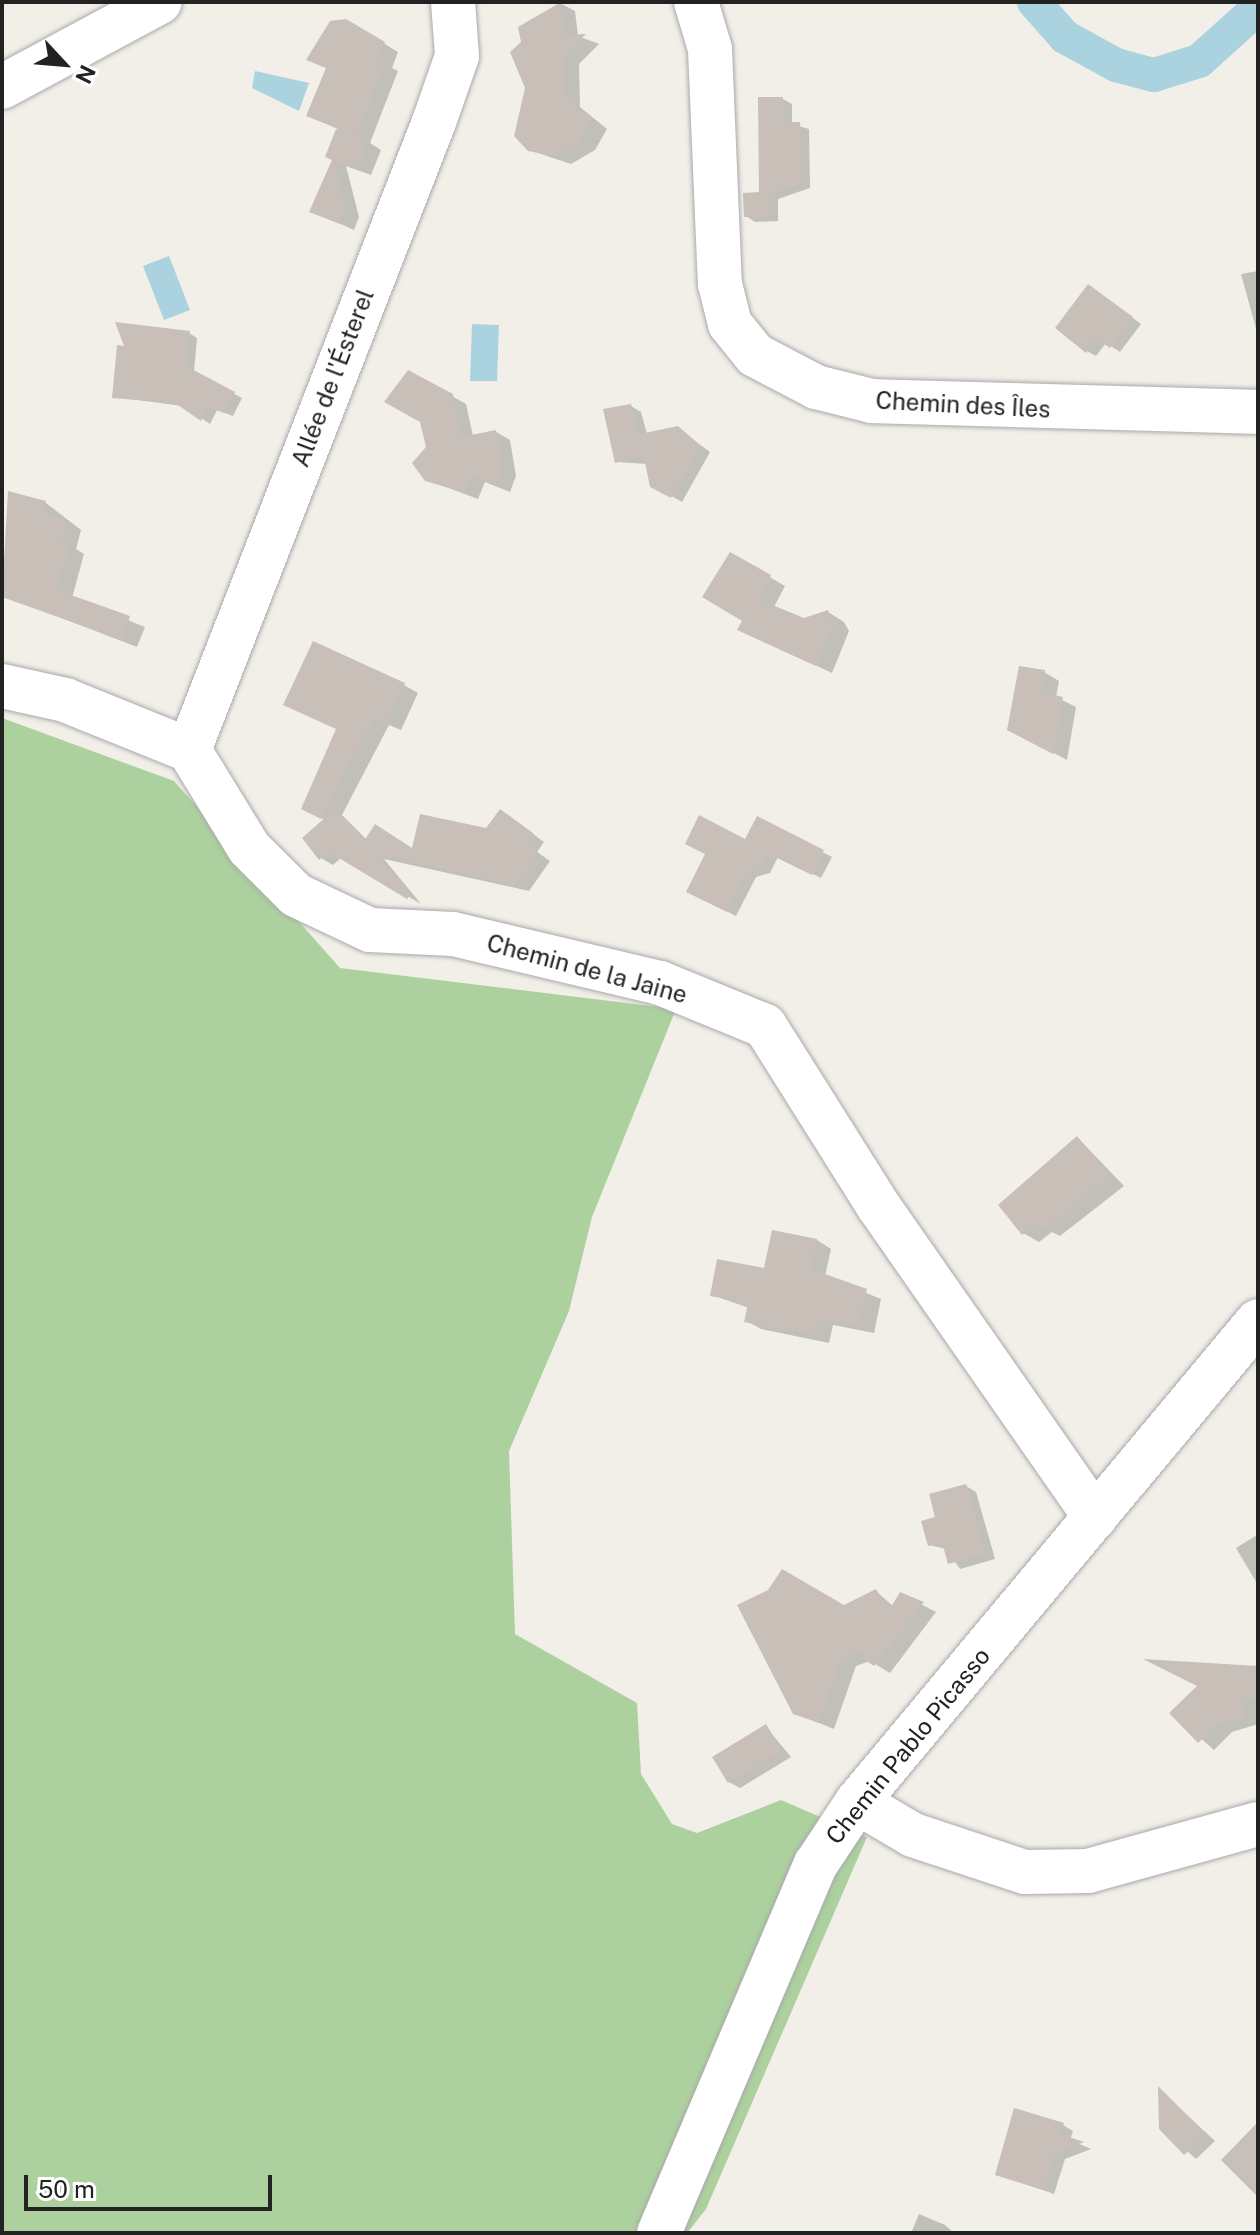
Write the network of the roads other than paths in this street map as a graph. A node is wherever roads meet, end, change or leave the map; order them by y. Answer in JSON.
{"nodes":[{"id":1,"x":160,"y":2,"type":"edge"},
{"id":2,"x":453,"y":2,"type":"edge"},
{"id":3,"x":696,"y":2,"type":"edge"},
{"id":4,"x":2,"y":87,"type":"edge"},
{"id":5,"x":1258,"y":412,"type":"edge"},
{"id":6,"x":2,"y":686,"type":"edge"},
{"id":7,"x":189,"y":750,"type":"junction"},
{"id":8,"x":1258,"y":1321,"type":"edge"},
{"id":9,"x":1095,"y":1517,"type":"junction"},
{"id":10,"x":857,"y":1802,"type":"junction"},
{"id":11,"x":1258,"y":1824,"type":"edge"},
{"id":12,"x":659,"y":2233,"type":"edge"}],
"edges":[{"from":1,"to":4,"type":"street"},
{"from":2,"to":7,"type":"street","name":"Allée de l'Ésterel"},
{"from":3,"to":5,"type":"street","name":"Chemin des Îles"},
{"from":6,"to":7,"type":"street"},
{"from":7,"to":9,"type":"street","name":"Chemin de la Jaine"},
{"from":8,"to":9,"type":"street","name":"Chemin Pablo Picasso"},
{"from":9,"to":10,"type":"street","name":"Chemin Pablo Picasso"},
{"from":10,"to":11,"type":"street"},
{"from":10,"to":12,"type":"street","name":"Chemin Pablo Picasso"}]}
